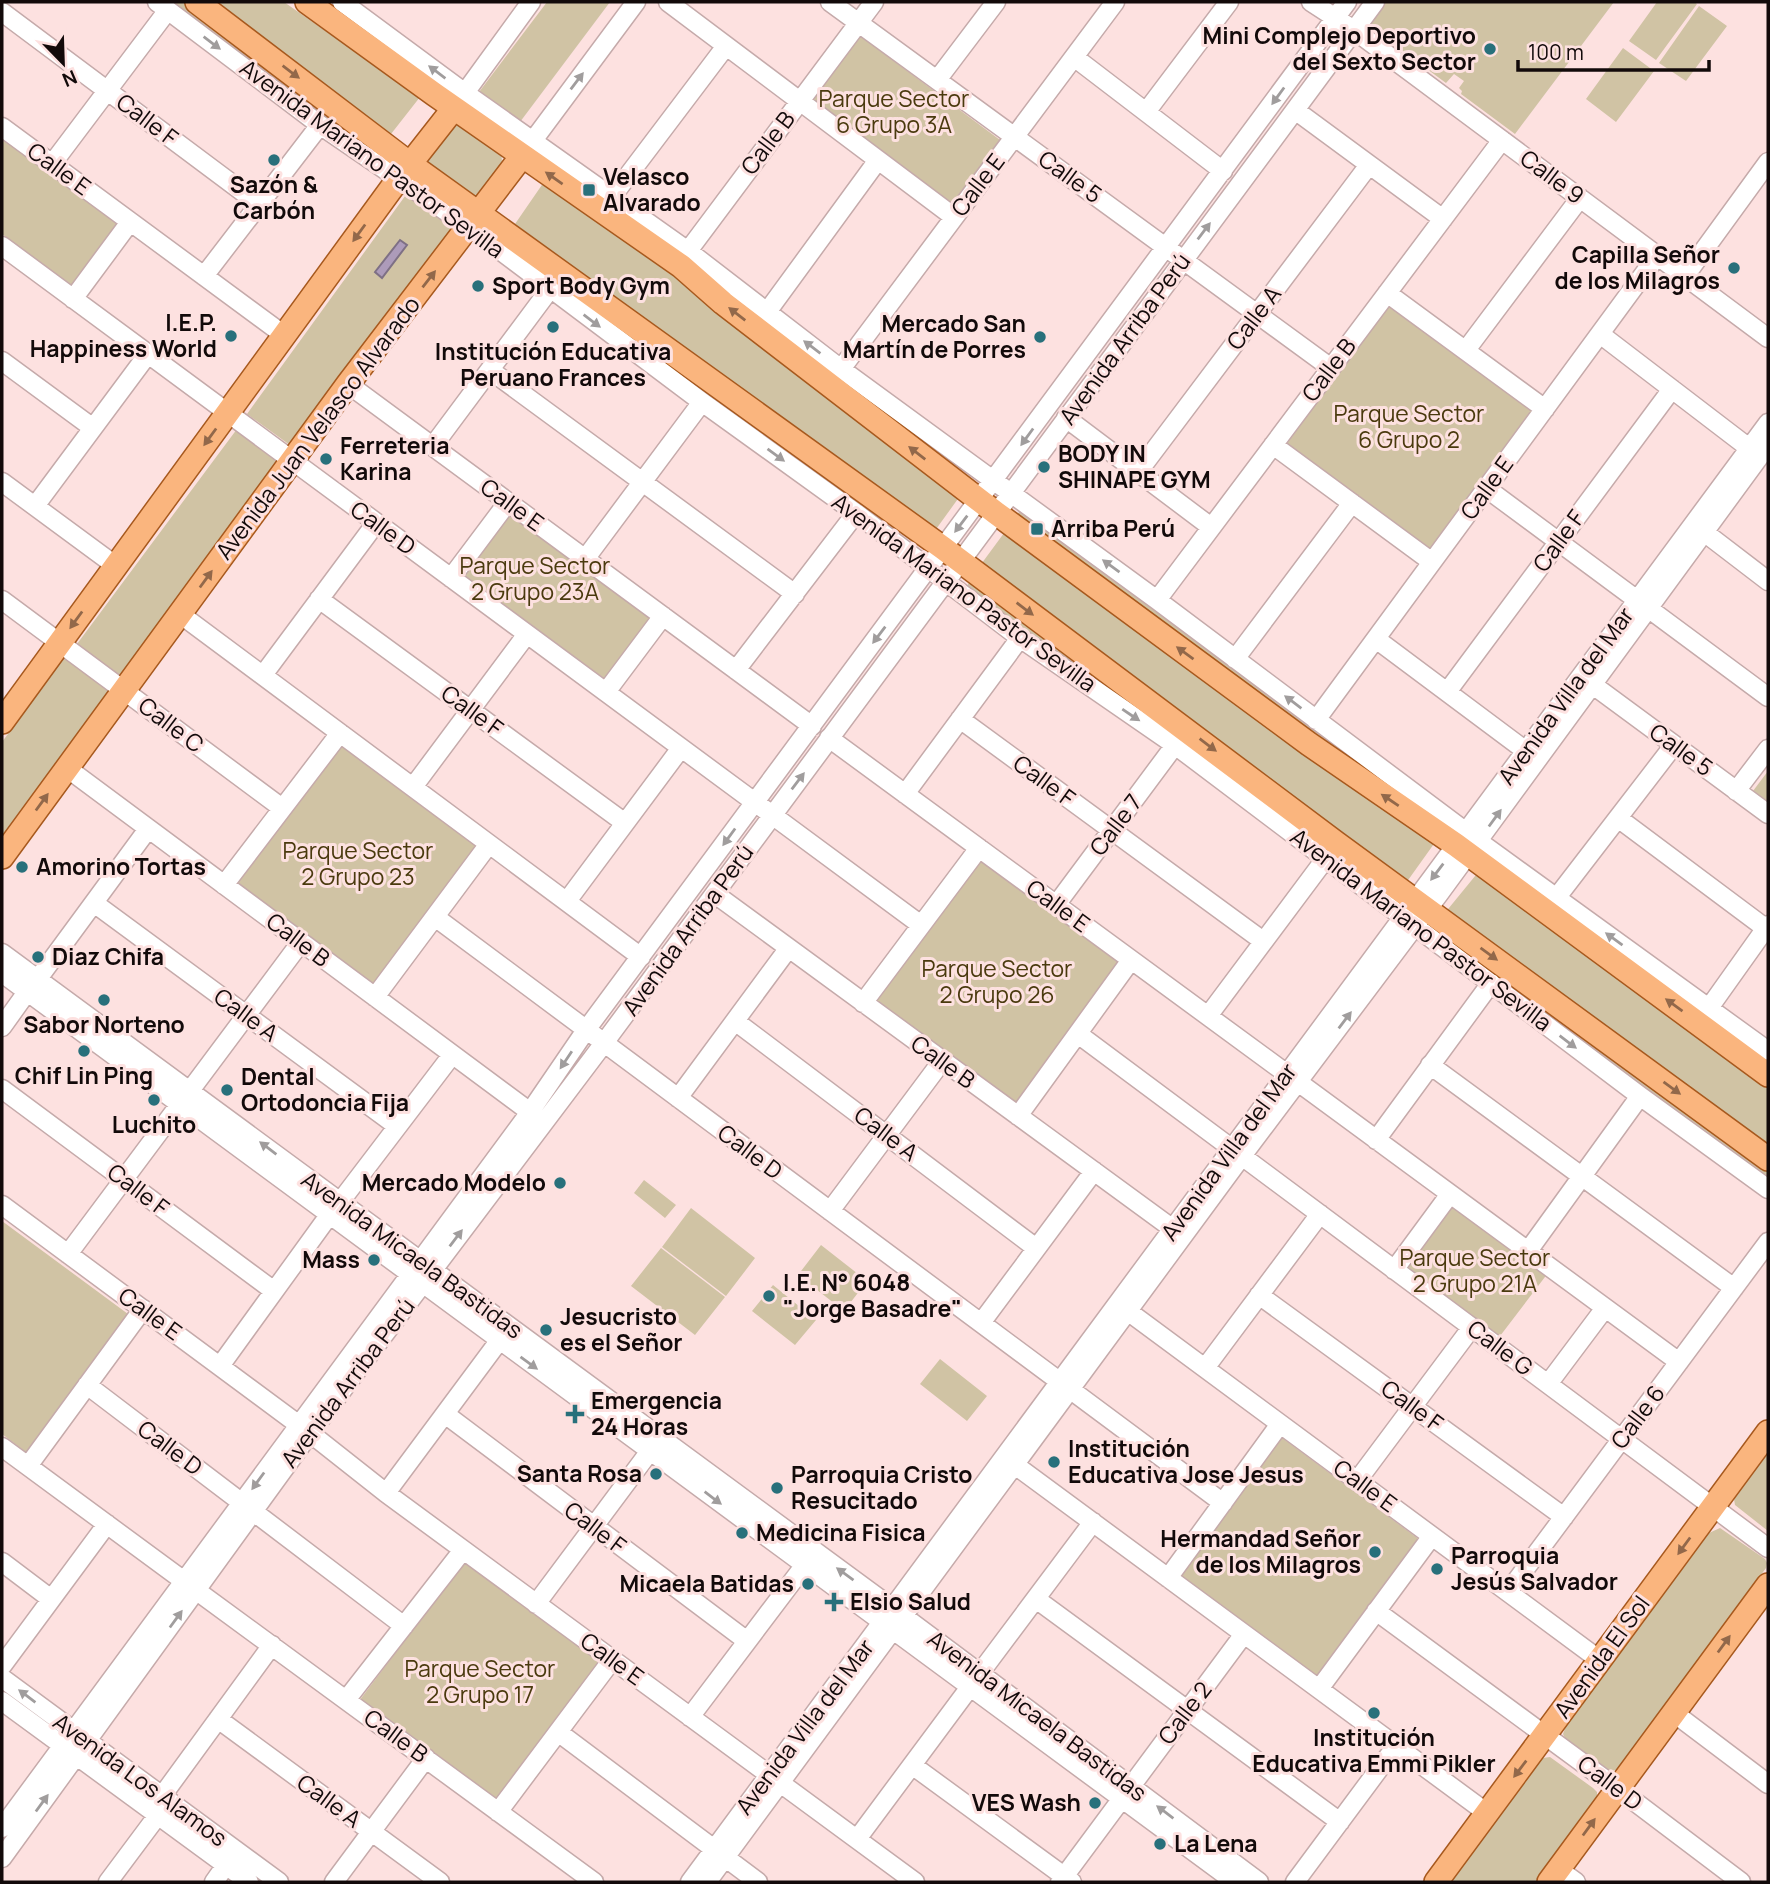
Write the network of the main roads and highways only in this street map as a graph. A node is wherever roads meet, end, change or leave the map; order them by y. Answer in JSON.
{"nodes":[{"id":1,"x":197,"y":2,"type":"edge"},
{"id":2,"x":307,"y":2,"type":"edge"},
{"id":3,"x":460,"y":101,"type":"junction"},
{"id":4,"x":527,"y":148,"type":"junction"},
{"id":5,"x":405,"y":171,"type":"junction"},
{"id":6,"x":474,"y":220,"type":"junction"},
{"id":7,"x":2,"y":721,"type":"edge"},
{"id":8,"x":2,"y":857,"type":"edge"},
{"id":9,"x":1768,"y":1074,"type":"edge"},
{"id":10,"x":1768,"y":1158,"type":"edge"},
{"id":11,"x":1768,"y":1432,"type":"edge"},
{"id":12,"x":1768,"y":1585,"type":"edge"},
{"id":13,"x":1561,"y":1878,"type":"edge"},
{"id":14,"x":1436,"y":1882,"type":"edge"}],
"edges":[{"from":1,"to":5,"type":"main road","name":"Avenida Mariano Pastor Sevilla","one_way":true},
{"from":2,"to":3,"type":"main road"},
{"from":3,"to":4,"type":"main road"},
{"from":3,"to":5,"type":"main road"},
{"from":4,"to":6,"type":"main road","name":"Avenida Juan Velasco Alvarado"},
{"from":9,"to":4,"type":"main road","one_way":true},
{"from":5,"to":6,"type":"main road","name":"Avenida Mariano Pastor Sevilla"},
{"from":5,"to":7,"type":"main road","one_way":true},
{"from":8,"to":6,"type":"main road","name":"Avenida Juan Velasco Alvarado","one_way":true},
{"from":6,"to":10,"type":"main road","name":"Avenida Mariano Pastor Sevilla","one_way":true},
{"from":11,"to":14,"type":"main road","name":"Avenida El Sol","one_way":true},
{"from":13,"to":12,"type":"main road","one_way":true}]}
